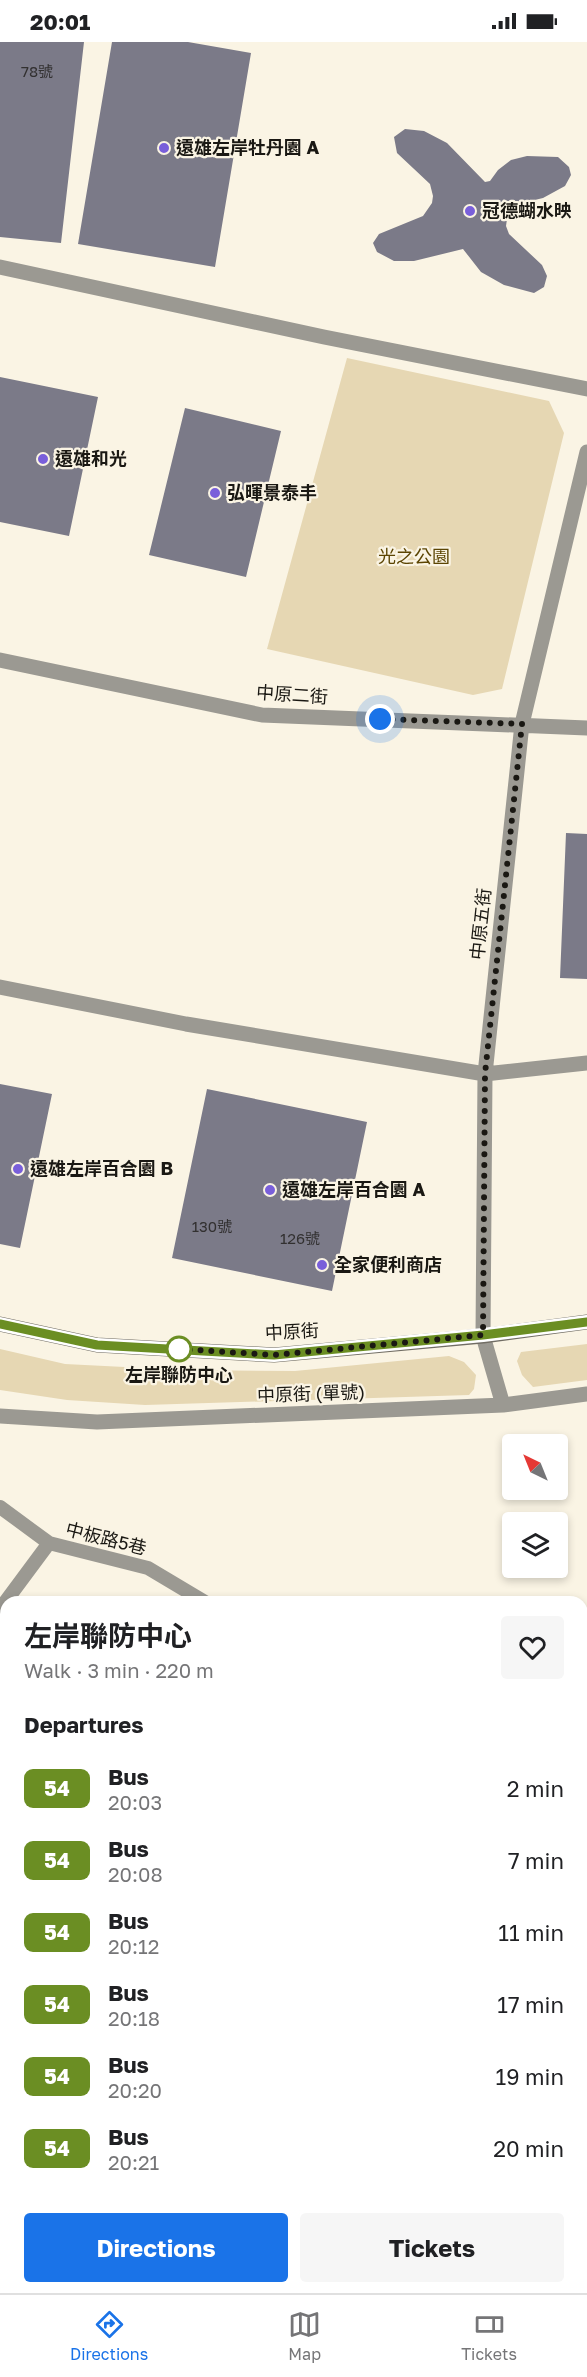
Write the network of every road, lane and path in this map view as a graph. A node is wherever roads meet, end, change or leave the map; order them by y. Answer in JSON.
{"nodes":[{"id":1,"x":0,"y":267,"type":"edge"},
{"id":2,"x":587,"y":389,"type":"edge"},
{"id":3,"x":587,"y":452,"type":"edge"},
{"id":4,"x":0,"y":660,"type":"edge"},
{"id":5,"x":522,"y":724,"type":"junction"},
{"id":6,"x":587,"y":728,"type":"edge"},
{"id":7,"x":0,"y":987,"type":"edge"},
{"id":8,"x":587,"y":1063,"type":"edge"},
{"id":9,"x":485,"y":1074,"type":"junction"},
{"id":10,"x":587,"y":1322,"type":"edge"},
{"id":11,"x":0,"y":1324,"type":"edge"},
{"id":12,"x":483,"y":1335,"type":"junction"},
{"id":13,"x":587,"y":1394,"type":"edge"},
{"id":14,"x":503,"y":1406,"type":"junction"},
{"id":15,"x":0,"y":1416,"type":"edge"},
{"id":16,"x":0,"y":1506,"type":"edge"},
{"id":17,"x":49,"y":1543,"type":"junction"},
{"id":18,"x":10,"y":1596,"type":"edge"},
{"id":19,"x":195,"y":1596,"type":"edge"}],
"edges":[{"from":1,"to":2,"type":"street"},
{"from":3,"to":5,"type":"street","name":"中原五街"},
{"from":4,"to":5,"type":"street","name":"中原二街"},
{"from":5,"to":6,"type":"street","name":"中原二街"},
{"from":5,"to":9,"type":"street","name":"中原五街"},
{"from":7,"to":9,"type":"street"},
{"from":8,"to":9,"type":"street"},
{"from":9,"to":12,"type":"street","name":"中原五街"},
{"from":10,"to":12,"type":"street","name":"中原街"},
{"from":11,"to":12,"type":"street","name":"中原街"},
{"from":12,"to":14,"type":"street","name":"中原五街"},
{"from":13,"to":14,"type":"street","name":"中原街 (單號)"},
{"from":14,"to":15,"type":"street","name":"中原街 (單號)"},
{"from":16,"to":17,"type":"lane","name":"中板路5巷"},
{"from":17,"to":18,"type":"lane"},
{"from":17,"to":19,"type":"lane","name":"中板路5巷"}]}
